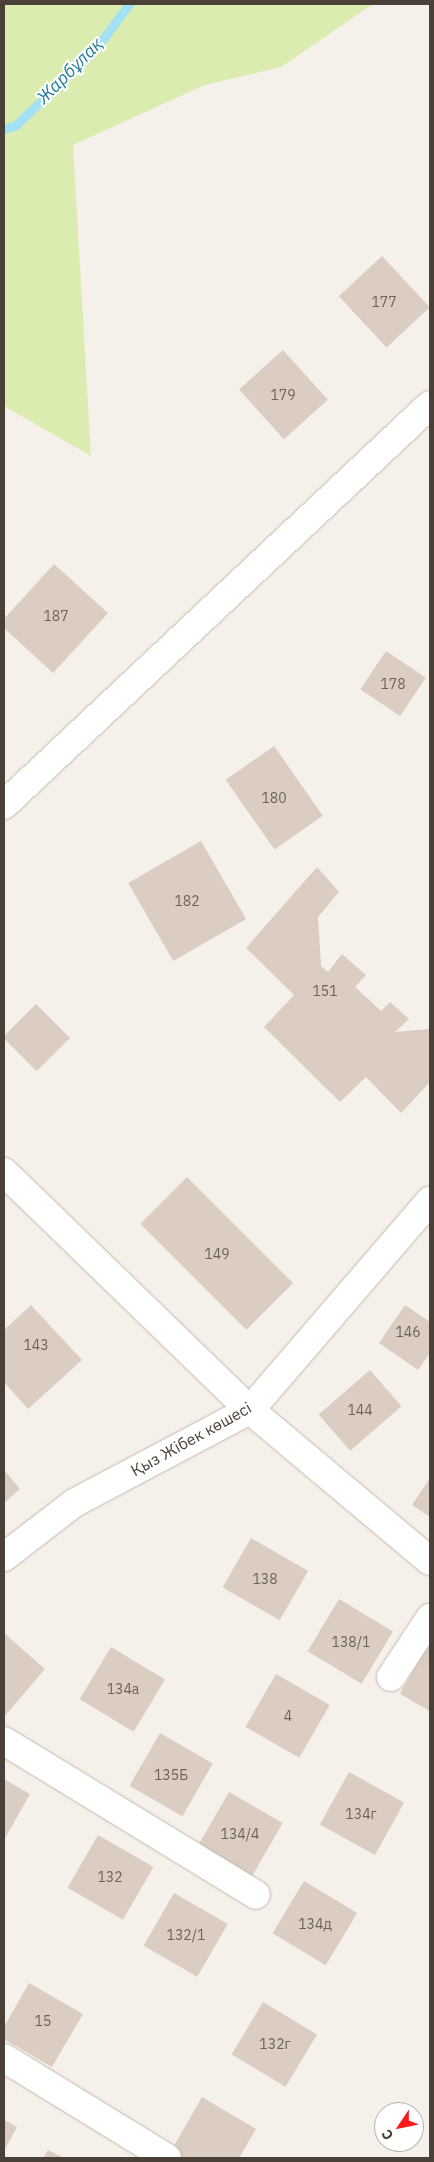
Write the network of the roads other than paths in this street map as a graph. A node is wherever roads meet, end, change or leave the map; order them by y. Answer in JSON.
{"nodes":[{"id":1,"x":430,"y":405,"type":"edge"},
{"id":2,"x":4,"y":805,"type":"edge"},
{"id":3,"x":4,"y":1172,"type":"edge"},
{"id":4,"x":430,"y":1201,"type":"edge"},
{"id":5,"x":250,"y":1410,"type":"junction"},
{"id":6,"x":4,"y":1557,"type":"edge"},
{"id":7,"x":430,"y":1561,"type":"edge"},
{"id":8,"x":430,"y":1618,"type":"edge"},
{"id":9,"x":391,"y":1677,"type":"dead end"},
{"id":10,"x":4,"y":1741,"type":"edge"},
{"id":11,"x":256,"y":1895,"type":"dead end"},
{"id":12,"x":4,"y":2058,"type":"edge"},
{"id":13,"x":167,"y":2158,"type":"edge"}],
"edges":[{"from":1,"to":2,"type":"street"},
{"from":3,"to":5,"type":"street"},
{"from":4,"to":5,"type":"street","name":"Қыз Жібек көшесі"},
{"from":5,"to":6,"type":"street","name":"Қыз Жібек көшесі"},
{"from":5,"to":7,"type":"street"},
{"from":8,"to":9,"type":"street"},
{"from":10,"to":11,"type":"street"},
{"from":12,"to":13,"type":"street"}]}
